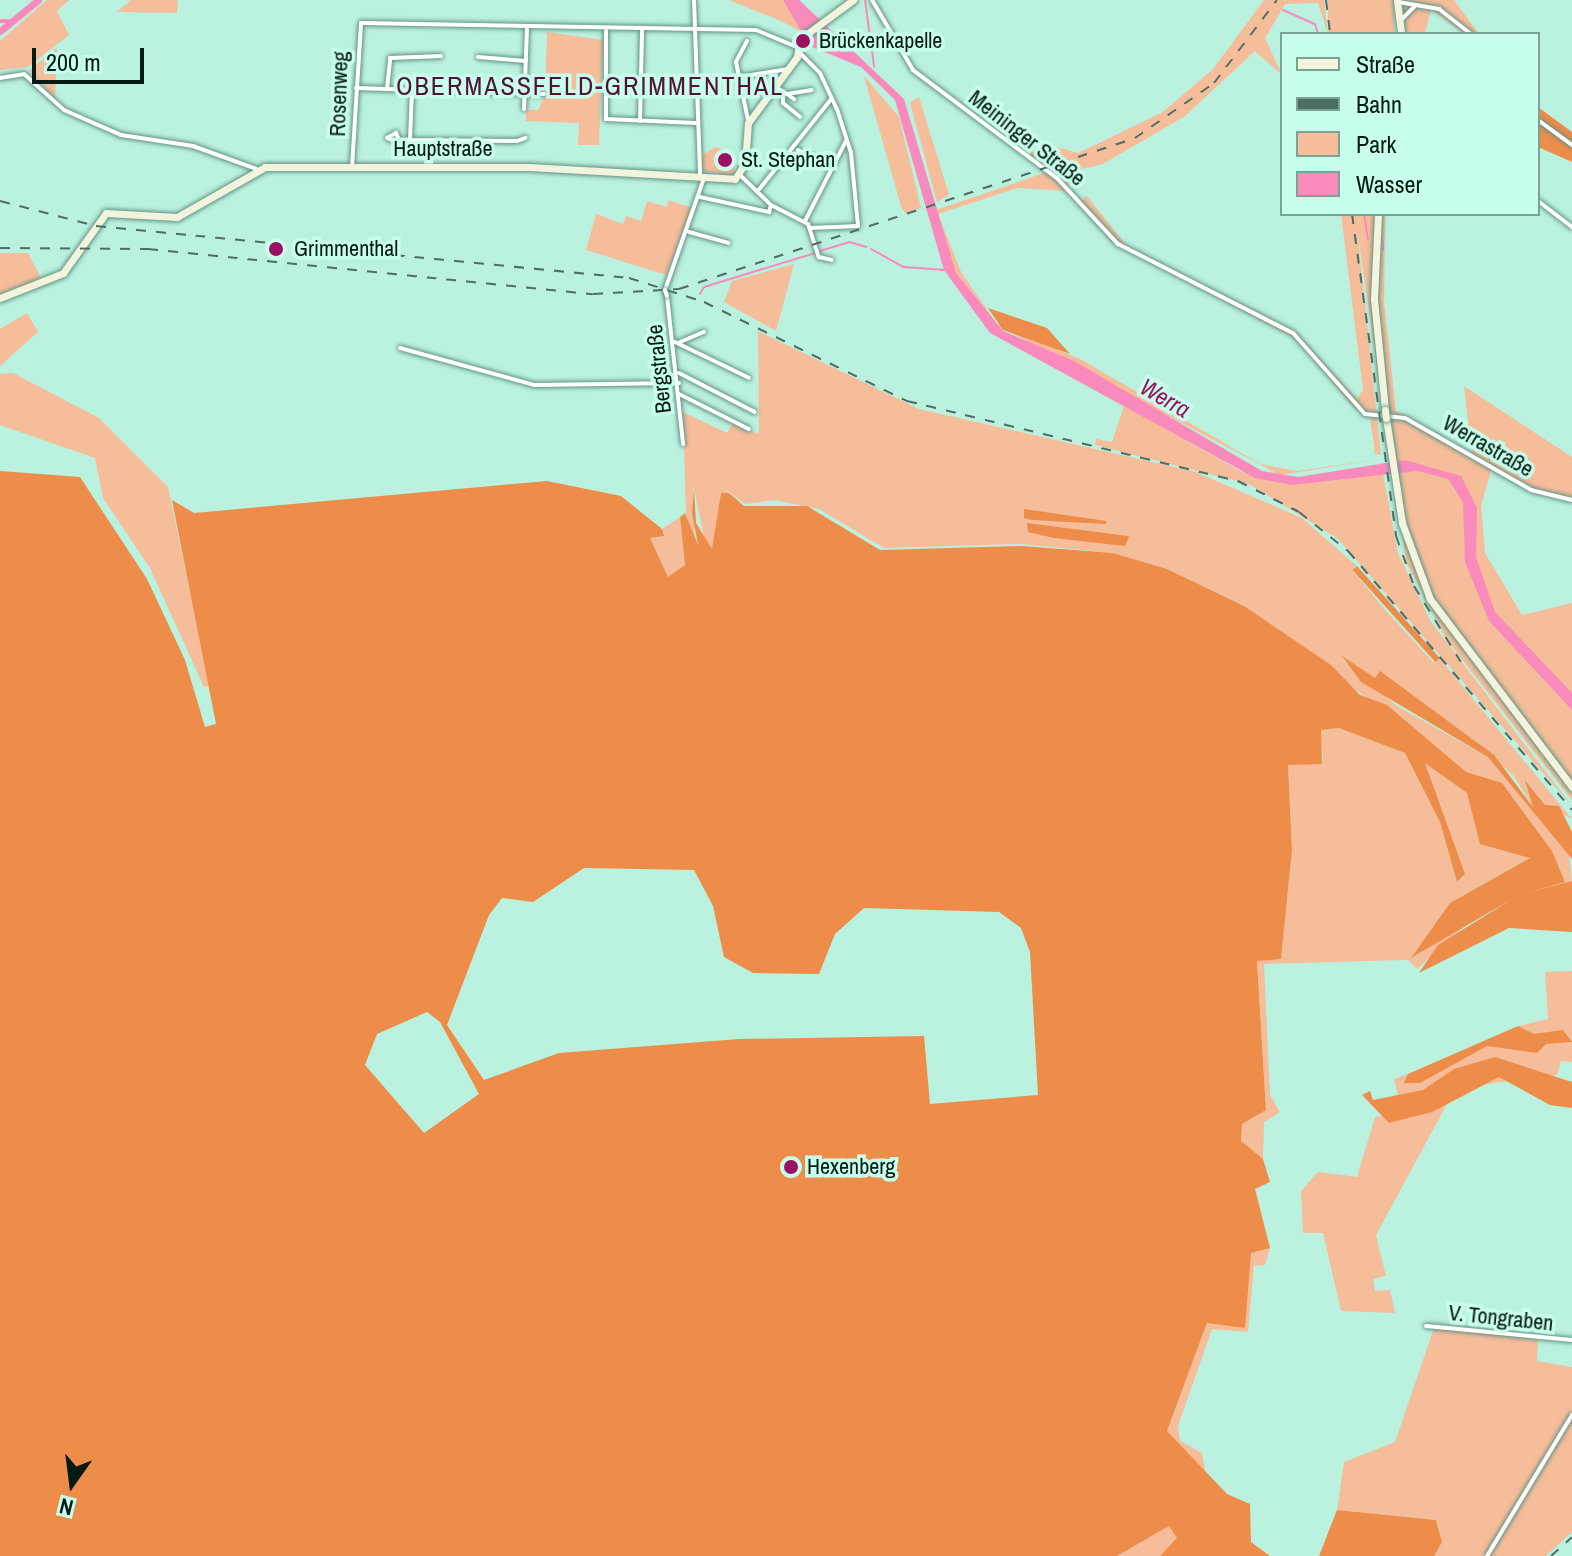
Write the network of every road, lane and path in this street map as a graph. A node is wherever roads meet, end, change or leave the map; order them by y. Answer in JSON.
{"nodes":[{"id":1,"x":694,"y":0,"type":"edge"},
{"id":2,"x":853,"y":0,"type":"edge"},
{"id":3,"x":872,"y":0,"type":"edge"},
{"id":4,"x":1441,"y":0,"type":"edge"},
{"id":5,"x":1398,"y":1,"type":"edge"},
{"id":6,"x":1418,"y":4,"type":"junction"},
{"id":7,"x":1439,"y":9,"type":"junction"},
{"id":8,"x":1400,"y":21,"type":"junction"},
{"id":9,"x":527,"y":28,"type":"junction"},
{"id":10,"x":606,"y":31,"type":"junction"},
{"id":11,"x":642,"y":31,"type":"junction"},
{"id":12,"x":1401,"y":32,"type":"edge"},
{"id":13,"x":1468,"y":32,"type":"edge"},
{"id":14,"x":694,"y":33,"type":"junction"},
{"id":15,"x":747,"y":41,"type":"dead end"},
{"id":16,"x":800,"y":51,"type":"junction"},
{"id":17,"x":441,"y":56,"type":"dead end"},
{"id":18,"x":478,"y":57,"type":"dead end"},
{"id":19,"x":526,"y":61,"type":"junction"},
{"id":20,"x":788,"y":69,"type":"junction"},
{"id":21,"x":739,"y":77,"type":"junction"},
{"id":22,"x":0,"y":78,"type":"edge"},
{"id":23,"x":772,"y":85,"type":"junction"},
{"id":24,"x":355,"y":88,"type":"junction"},
{"id":25,"x":387,"y":89,"type":"junction"},
{"id":26,"x":412,"y":90,"type":"junction"},
{"id":27,"x":812,"y":90,"type":"dead end"},
{"id":28,"x":785,"y":93,"type":"junction"},
{"id":29,"x":525,"y":94,"type":"junction"},
{"id":30,"x":544,"y":94,"type":"dead end"},
{"id":31,"x":833,"y":97,"type":"junction"},
{"id":32,"x":794,"y":99,"type":"dead end"},
{"id":33,"x":524,"y":109,"type":"dead end"},
{"id":34,"x":800,"y":117,"type":"dead end"},
{"id":35,"x":640,"y":121,"type":"junction"},
{"id":36,"x":749,"y":121,"type":"junction"},
{"id":37,"x":1540,"y":121,"type":"edge"},
{"id":38,"x":696,"y":123,"type":"junction"},
{"id":39,"x":525,"y":138,"type":"dead end"},
{"id":40,"x":399,"y":140,"type":"dead end"},
{"id":41,"x":410,"y":140,"type":"junction"},
{"id":42,"x":846,"y":141,"type":"junction"},
{"id":43,"x":1572,"y":145,"type":"edge"},
{"id":44,"x":798,"y":150,"type":"junction"},
{"id":45,"x":830,"y":166,"type":"junction"},
{"id":46,"x":352,"y":167,"type":"junction"},
{"id":47,"x":257,"y":169,"type":"junction"},
{"id":48,"x":740,"y":175,"type":"junction"},
{"id":49,"x":702,"y":178,"type":"junction"},
{"id":50,"x":757,"y":192,"type":"junction"},
{"id":51,"x":699,"y":196,"type":"junction"},
{"id":52,"x":1540,"y":203,"type":"edge"},
{"id":53,"x":771,"y":205,"type":"junction"},
{"id":54,"x":1378,"y":216,"type":"edge"},
{"id":55,"x":805,"y":221,"type":"junction"},
{"id":56,"x":1572,"y":227,"type":"edge"},
{"id":57,"x":810,"y":228,"type":"junction"},
{"id":58,"x":688,"y":232,"type":"junction"},
{"id":59,"x":729,"y":243,"type":"dead end"},
{"id":60,"x":832,"y":260,"type":"dead end"},
{"id":61,"x":0,"y":298,"type":"edge"},
{"id":62,"x":704,"y":332,"type":"dead end"},
{"id":63,"x":678,"y":342,"type":"junction"},
{"id":64,"x":400,"y":348,"type":"dead end"},
{"id":65,"x":679,"y":373,"type":"junction"},
{"id":66,"x":749,"y":378,"type":"dead end"},
{"id":67,"x":679,"y":383,"type":"junction"},
{"id":68,"x":679,"y":394,"type":"junction"},
{"id":69,"x":755,"y":412,"type":"dead end"},
{"id":70,"x":1387,"y":414,"type":"junction"},
{"id":71,"x":749,"y":429,"type":"dead end"},
{"id":72,"x":683,"y":444,"type":"dead end"},
{"id":73,"x":1572,"y":500,"type":"edge"},
{"id":74,"x":1572,"y":787,"type":"edge"},
{"id":75,"x":1426,"y":1326,"type":"dead end"},
{"id":76,"x":1572,"y":1340,"type":"edge"},
{"id":77,"x":1572,"y":1415,"type":"edge"},
{"id":78,"x":1487,"y":1556,"type":"edge"}],
"edges":[{"from":1,"to":14,"type":"street"},
{"from":2,"to":16,"type":"main road"},
{"from":3,"to":70,"type":"street","name":"Meininger Straße"},
{"from":4,"to":7,"type":"street"},
{"from":5,"to":6,"type":"street"},
{"from":5,"to":8,"type":"main road"},
{"from":6,"to":7,"type":"street"},
{"from":6,"to":8,"type":"street"},
{"from":7,"to":13,"type":"street"},
{"from":8,"to":12,"type":"main road"},
{"from":9,"to":10,"type":"street"},
{"from":9,"to":19,"type":"street"},
{"from":9,"to":24,"type":"street","name":"Rosenweg"},
{"from":10,"to":11,"type":"street"},
{"from":10,"to":35,"type":"street"},
{"from":11,"to":14,"type":"street"},
{"from":11,"to":35,"type":"street"},
{"from":14,"to":16,"type":"street"},
{"from":14,"to":38,"type":"street"},
{"from":15,"to":21,"type":"street"},
{"from":16,"to":20,"type":"main road"},
{"from":16,"to":31,"type":"street"},
{"from":17,"to":25,"type":"street"},
{"from":18,"to":19,"type":"street"},
{"from":19,"to":29,"type":"street"},
{"from":20,"to":21,"type":"street"},
{"from":20,"to":23,"type":"main road"},
{"from":21,"to":36,"type":"street"},
{"from":22,"to":47,"type":"street"},
{"from":23,"to":28,"type":"street"},
{"from":23,"to":36,"type":"main road"},
{"from":24,"to":25,"type":"street"},
{"from":24,"to":46,"type":"street","name":"Rosenweg"},
{"from":25,"to":26,"type":"street"},
{"from":26,"to":29,"type":"street"},
{"from":26,"to":41,"type":"street"},
{"from":27,"to":28,"type":"street"},
{"from":28,"to":32,"type":"street"},
{"from":28,"to":34,"type":"street"},
{"from":29,"to":30,"type":"street"},
{"from":29,"to":33,"type":"street"},
{"from":31,"to":42,"type":"street"},
{"from":31,"to":44,"type":"street"},
{"from":35,"to":38,"type":"street"},
{"from":36,"to":48,"type":"main road"},
{"from":37,"to":43,"type":"street"},
{"from":38,"to":49,"type":"street"},
{"from":39,"to":41,"type":"street"},
{"from":40,"to":41,"type":"street"},
{"from":42,"to":45,"type":"street"},
{"from":42,"to":57,"type":"street"},
{"from":44,"to":45,"type":"street"},
{"from":44,"to":50,"type":"street"},
{"from":45,"to":55,"type":"street"},
{"from":46,"to":47,"type":"main road","name":"Hauptstraße"},
{"from":46,"to":49,"type":"main road","name":"Hauptstraße"},
{"from":47,"to":61,"type":"main road","name":"Hauptstraße"},
{"from":48,"to":49,"type":"main road","name":"Hauptstraße"},
{"from":48,"to":50,"type":"street"},
{"from":49,"to":51,"type":"street"},
{"from":50,"to":53,"type":"street"},
{"from":51,"to":53,"type":"street"},
{"from":51,"to":58,"type":"street"},
{"from":52,"to":56,"type":"street"},
{"from":53,"to":55,"type":"street"},
{"from":54,"to":70,"type":"main road"},
{"from":55,"to":57,"type":"street"},
{"from":57,"to":60,"type":"street"},
{"from":58,"to":59,"type":"street"},
{"from":58,"to":63,"type":"street","name":"Bergstraße"},
{"from":62,"to":63,"type":"street"},
{"from":63,"to":65,"type":"street","name":"Bergstraße"},
{"from":63,"to":66,"type":"street"},
{"from":64,"to":67,"type":"street"},
{"from":65,"to":67,"type":"street","name":"Bergstraße"},
{"from":65,"to":69,"type":"street"},
{"from":67,"to":68,"type":"street","name":"Bergstraße"},
{"from":68,"to":71,"type":"street"},
{"from":68,"to":72,"type":"street","name":"Bergstraße"},
{"from":70,"to":73,"type":"street","name":"Werrastraße"},
{"from":70,"to":74,"type":"main road"},
{"from":75,"to":76,"type":"street","name":"V. Tongraben"},
{"from":77,"to":78,"type":"street"}]}
